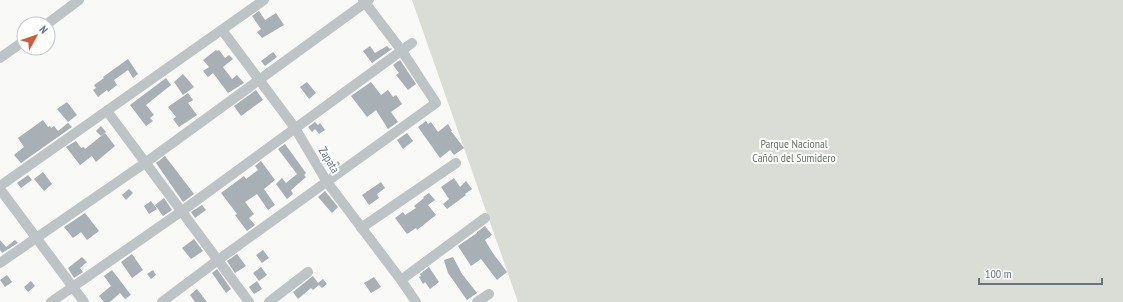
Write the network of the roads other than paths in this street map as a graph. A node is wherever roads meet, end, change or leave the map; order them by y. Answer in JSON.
{"nodes":[{"id":1,"x":79,"y":0,"type":"edge"},
{"id":2,"x":264,"y":0,"type":"edge"},
{"id":3,"x":366,"y":1,"type":"edge"},
{"id":4,"x":56,"y":17,"type":"edge"},
{"id":5,"x":222,"y":30,"type":"junction"},
{"id":6,"x":412,"y":43,"type":"dead end"},
{"id":7,"x":16,"y":47,"type":"edge"},
{"id":8,"x":402,"y":51,"type":"junction"},
{"id":9,"x":0,"y":58,"type":"edge"},
{"id":10,"x":259,"y":79,"type":"junction"},
{"id":11,"x":107,"y":111,"type":"junction"},
{"id":12,"x":295,"y":128,"type":"junction"},
{"id":13,"x":145,"y":163,"type":"junction"},
{"id":14,"x":456,"y":163,"type":"dead end"},
{"id":15,"x":327,"y":182,"type":"junction"},
{"id":16,"x":0,"y":187,"type":"edge"},
{"id":17,"x":182,"y":211,"type":"junction"},
{"id":18,"x":485,"y":218,"type":"dead end"},
{"id":19,"x":361,"y":228,"type":"junction"},
{"id":20,"x":37,"y":238,"type":"junction"},
{"id":21,"x":218,"y":260,"type":"junction"},
{"id":22,"x":0,"y":263,"type":"edge"},
{"id":23,"x":308,"y":272,"type":"dead end"},
{"id":24,"x":401,"y":280,"type":"junction"},
{"id":25,"x":73,"y":287,"type":"junction"},
{"id":26,"x":489,"y":294,"type":"dead end"},
{"id":27,"x":51,"y":302,"type":"edge"},
{"id":28,"x":84,"y":302,"type":"edge"},
{"id":29,"x":162,"y":302,"type":"edge"},
{"id":30,"x":250,"y":302,"type":"edge"},
{"id":31,"x":269,"y":302,"type":"edge"},
{"id":32,"x":416,"y":302,"type":"edge"},
{"id":33,"x":477,"y":302,"type":"edge"}],
"edges":[{"from":1,"to":4,"type":"street"},
{"from":2,"to":5,"type":"street"},
{"from":3,"to":8,"type":"street"},
{"from":3,"to":10,"type":"street"},
{"from":5,"to":10,"type":"street","name":"Zapata"},
{"from":5,"to":11,"type":"street"},
{"from":6,"to":8,"type":"street"},
{"from":7,"to":9,"type":"street"},
{"from":8,"to":12,"type":"street"},
{"from":8,"to":15,"type":"street"},
{"from":10,"to":12,"type":"street","name":"Zapata"},
{"from":10,"to":13,"type":"street"},
{"from":11,"to":13,"type":"street"},
{"from":11,"to":16,"type":"street"},
{"from":12,"to":15,"type":"street","name":"Zapata"},
{"from":12,"to":17,"type":"street"},
{"from":13,"to":17,"type":"street"},
{"from":13,"to":20,"type":"street"},
{"from":14,"to":19,"type":"street"},
{"from":15,"to":19,"type":"street","name":"Zapata"},
{"from":15,"to":21,"type":"street"},
{"from":16,"to":20,"type":"street"},
{"from":17,"to":21,"type":"street"},
{"from":17,"to":25,"type":"street"},
{"from":18,"to":24,"type":"street"},
{"from":19,"to":24,"type":"street","name":"Zapata"},
{"from":20,"to":22,"type":"street"},
{"from":20,"to":25,"type":"street"},
{"from":21,"to":29,"type":"street"},
{"from":21,"to":30,"type":"street"},
{"from":23,"to":31,"type":"street"},
{"from":24,"to":32,"type":"street","name":"Zapata"},
{"from":25,"to":27,"type":"street"},
{"from":25,"to":28,"type":"street"},
{"from":26,"to":33,"type":"street"}]}
